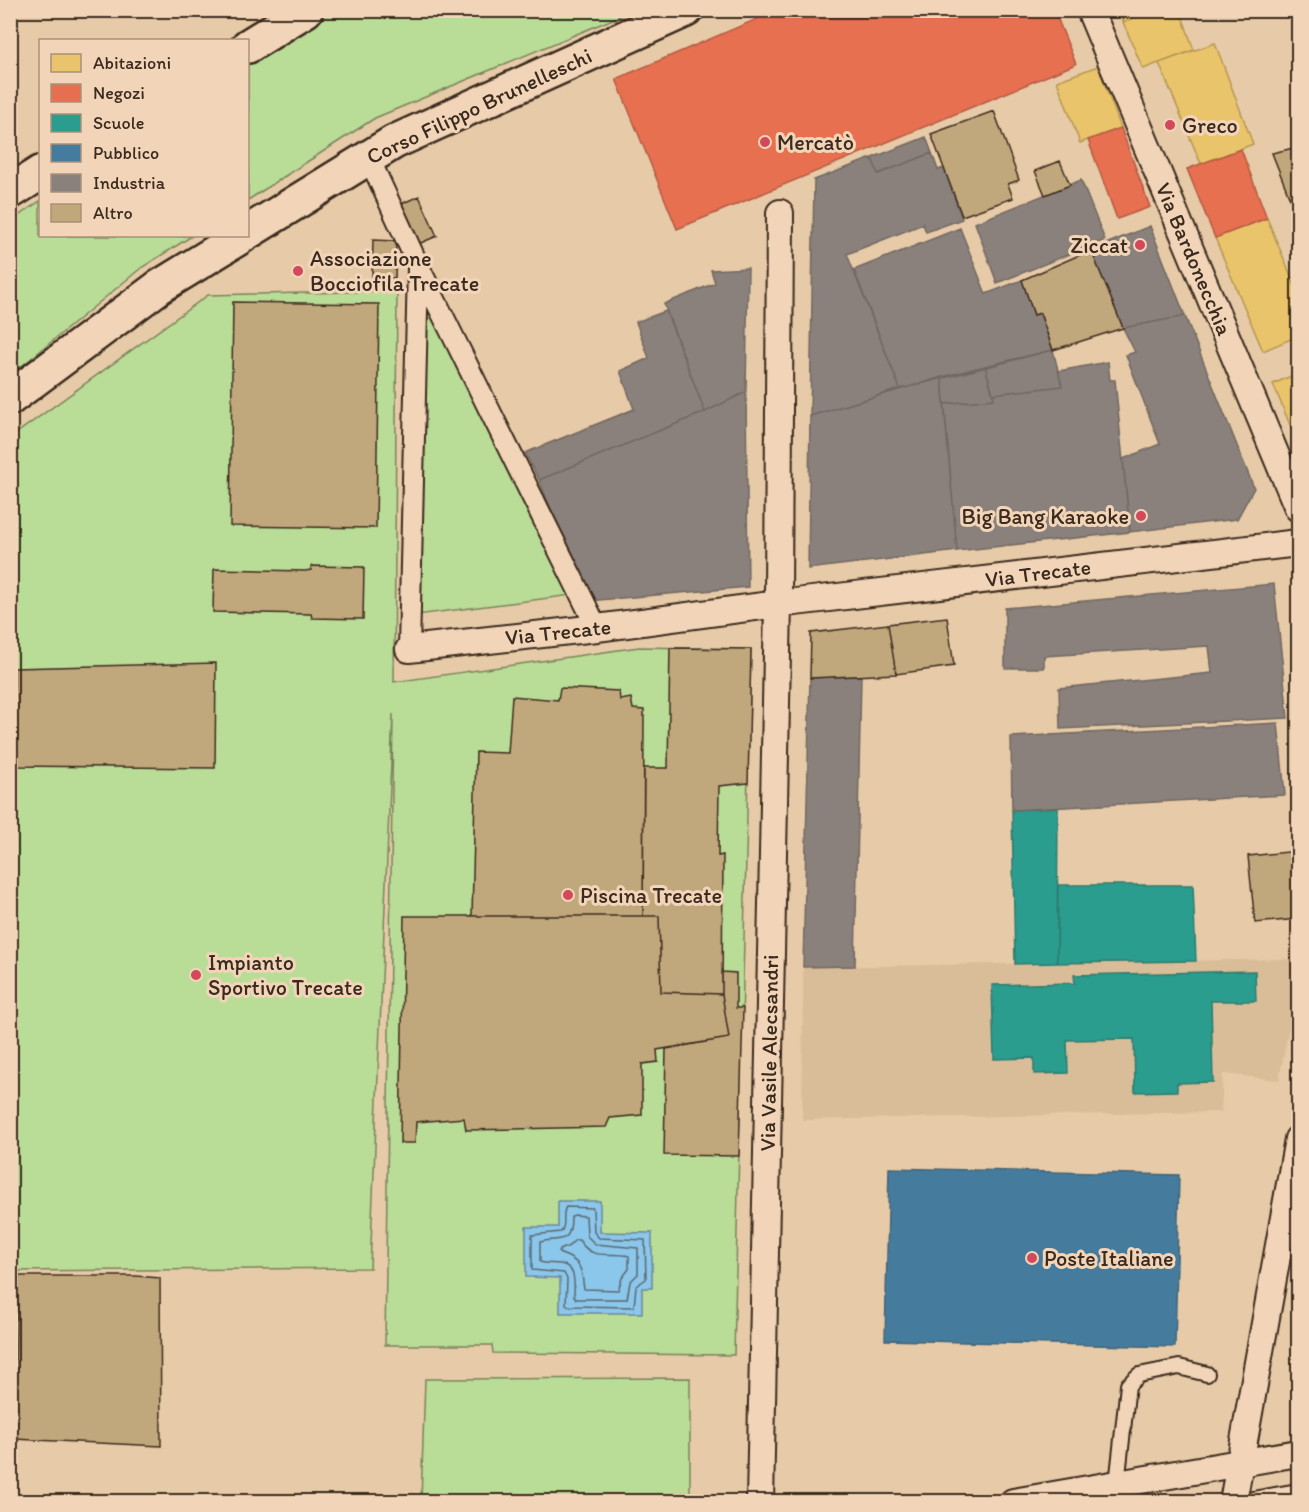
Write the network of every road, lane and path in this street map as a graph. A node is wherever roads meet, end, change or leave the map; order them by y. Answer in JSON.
{"nodes":[{"id":1,"x":306,"y":10,"type":"edge"},
{"id":2,"x":686,"y":10,"type":"edge"},
{"id":3,"x":1090,"y":10,"type":"edge"},
{"id":4,"x":249,"y":45,"type":"edge"},
{"id":5,"x":368,"y":156,"type":"junction"},
{"id":6,"x":39,"y":174,"type":"edge"},
{"id":7,"x":10,"y":192,"type":"edge"},
{"id":8,"x":780,"y":213,"type":"dead end"},
{"id":9,"x":249,"y":231,"type":"edge"},
{"id":10,"x":240,"y":237,"type":"edge"},
{"id":11,"x":418,"y":265,"type":"junction"},
{"id":12,"x":10,"y":398,"type":"edge"},
{"id":13,"x":1299,"y":507,"type":"edge"},
{"id":14,"x":1299,"y":543,"type":"edge"},
{"id":15,"x":778,"y":604,"type":"junction"},
{"id":16,"x":597,"y":628,"type":"junction"},
{"id":17,"x":409,"y":649,"type":"joint"},
{"id":18,"x":1299,"y":1139,"type":"edge"},
{"id":19,"x":1207,"y":1374,"type":"dead end"},
{"id":20,"x":1299,"y":1453,"type":"edge"},
{"id":21,"x":1241,"y":1463,"type":"junction"},
{"id":22,"x":1117,"y":1484,"type":"junction"},
{"id":23,"x":1299,"y":1494,"type":"edge"},
{"id":24,"x":760,"y":1502,"type":"edge"},
{"id":25,"x":1013,"y":1502,"type":"edge"},
{"id":26,"x":1233,"y":1502,"type":"edge"},
{"id":27,"x":1253,"y":1502,"type":"edge"}],
"edges":[{"from":1,"to":4,"type":"street"},
{"from":2,"to":5,"type":"street","name":"Corso Filippo Brunelleschi"},
{"from":3,"to":13,"type":"street","name":"Via Bardonecchia"},
{"from":5,"to":9,"type":"street","name":"Corso Filippo Brunelleschi"},
{"from":5,"to":11,"type":"street"},
{"from":6,"to":7,"type":"street"},
{"from":8,"to":15,"type":"street"},
{"from":10,"to":12,"type":"street"},
{"from":11,"to":16,"type":"street"},
{"from":11,"to":17,"type":"street"},
{"from":14,"to":15,"type":"street","name":"Via Trecate"},
{"from":15,"to":16,"type":"street","name":"Via Trecate"},
{"from":15,"to":24,"type":"street","name":"Via Vasile Alecsandri"},
{"from":16,"to":17,"type":"street","name":"Via Trecate"},
{"from":18,"to":21,"type":"street"},
{"from":19,"to":22,"type":"lane"},
{"from":20,"to":21,"type":"street"},
{"from":21,"to":22,"type":"street"},
{"from":21,"to":26,"type":"street"},
{"from":22,"to":25,"type":"street"},
{"from":23,"to":27,"type":"street"}]}
